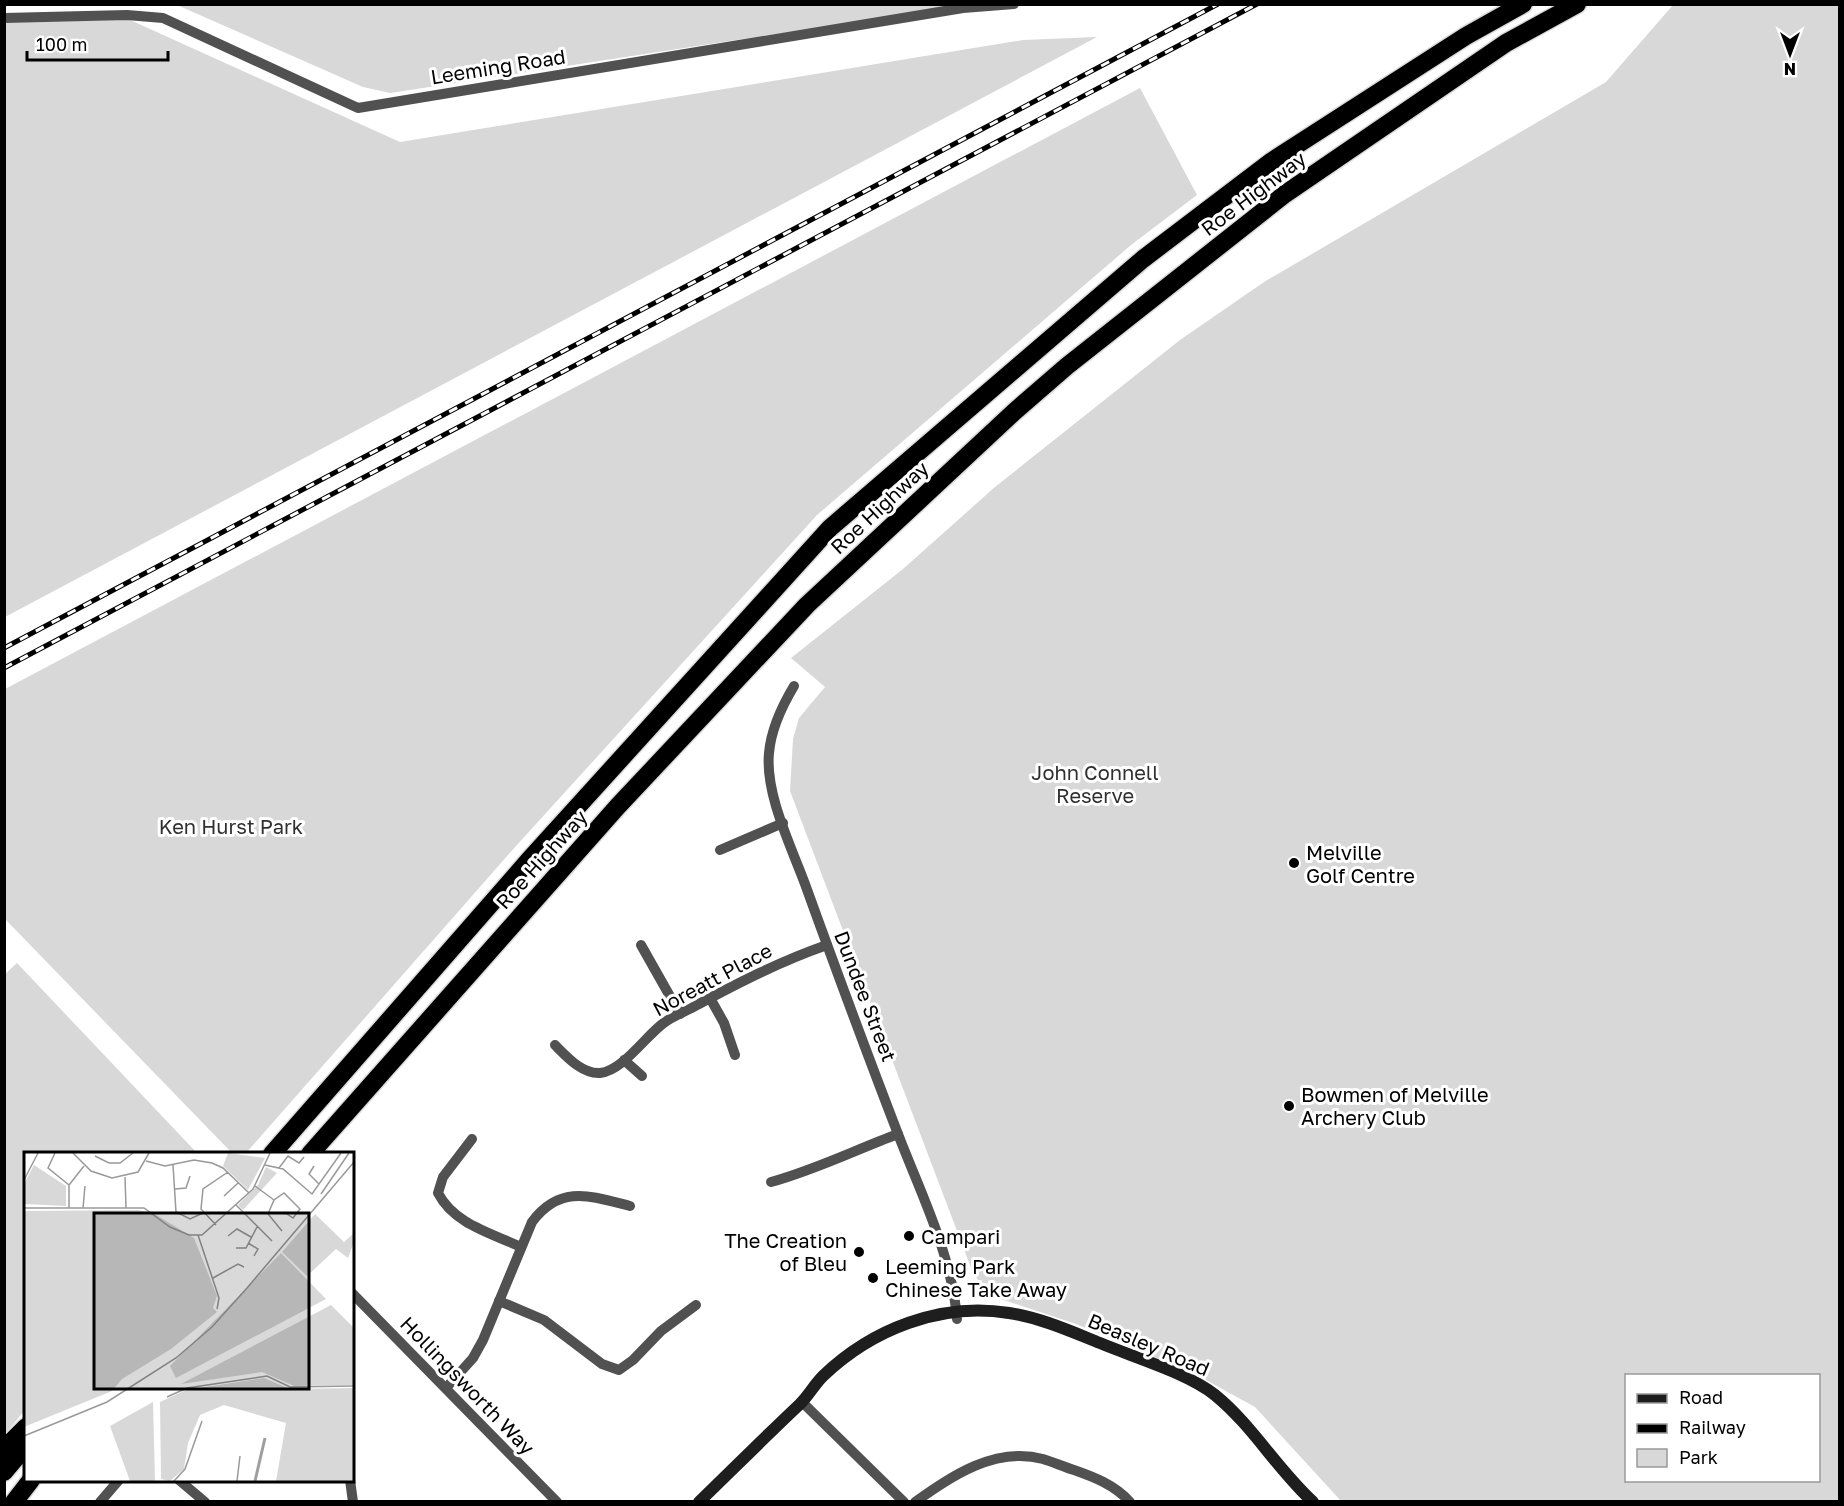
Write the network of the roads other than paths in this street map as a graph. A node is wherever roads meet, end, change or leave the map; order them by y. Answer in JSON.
{"nodes":[{"id":1,"x":1014,"y":4,"type":"edge"},
{"id":2,"x":1523,"y":4,"type":"edge"},
{"id":3,"x":1577,"y":4,"type":"edge"},
{"id":4,"x":4,"y":18,"type":"edge"},
{"id":5,"x":794,"y":686,"type":"dead end"},
{"id":6,"x":783,"y":823,"type":"junction"},
{"id":7,"x":720,"y":850,"type":"dead end"},
{"id":8,"x":641,"y":945,"type":"dead end"},
{"id":9,"x":827,"y":945,"type":"junction"},
{"id":10,"x":710,"y":998,"type":"junction"},
{"id":11,"x":680,"y":1014,"type":"junction"},
{"id":12,"x":555,"y":1045,"type":"dead end"},
{"id":13,"x":735,"y":1055,"type":"dead end"},
{"id":14,"x":624,"y":1060,"type":"junction"},
{"id":15,"x":642,"y":1076,"type":"dead end"},
{"id":16,"x":898,"y":1134,"type":"junction"},
{"id":17,"x":472,"y":1139,"type":"dead end"},
{"id":18,"x":274,"y":1152,"type":"edge"},
{"id":19,"x":312,"y":1152,"type":"edge"},
{"id":20,"x":771,"y":1182,"type":"dead end"},
{"id":21,"x":630,"y":1206,"type":"dead end"},
{"id":22,"x":521,"y":1247,"type":"junction"},
{"id":23,"x":354,"y":1295,"type":"edge"},
{"id":24,"x":499,"y":1301,"type":"junction"},
{"id":25,"x":696,"y":1305,"type":"dead end"},
{"id":26,"x":956,"y":1315,"type":"junction"},
{"id":27,"x":446,"y":1388,"type":"junction"},
{"id":28,"x":805,"y":1399,"type":"junction"},
{"id":29,"x":24,"y":1429,"type":"edge"},
{"id":30,"x":24,"y":1448,"type":"edge"},
{"id":31,"x":4,"y":1449,"type":"edge"},
{"id":32,"x":4,"y":1472,"type":"edge"},
{"id":33,"x":31,"y":1482,"type":"edge"},
{"id":34,"x":116,"y":1482,"type":"edge"},
{"id":35,"x":181,"y":1482,"type":"edge"},
{"id":36,"x":350,"y":1482,"type":"edge"},
{"id":37,"x":703,"y":1500,"type":"edge"},
{"id":38,"x":16,"y":1502,"type":"edge"},
{"id":39,"x":100,"y":1502,"type":"edge"},
{"id":40,"x":205,"y":1502,"type":"edge"},
{"id":41,"x":353,"y":1502,"type":"edge"},
{"id":42,"x":557,"y":1502,"type":"edge"},
{"id":43,"x":904,"y":1502,"type":"edge"},
{"id":44,"x":915,"y":1502,"type":"edge"},
{"id":45,"x":1130,"y":1502,"type":"edge"},
{"id":46,"x":1302,"y":1502,"type":"edge"},
{"id":47,"x":1313,"y":1502,"type":"edge"}],
"edges":[{"from":1,"to":4,"type":"street","name":"Leeming Road"},
{"from":2,"to":18,"type":"highway","name":"Roe Highway"},
{"from":3,"to":19,"type":"highway","name":"Roe Highway"},
{"from":5,"to":6,"type":"street","name":"Dundee Street"},
{"from":6,"to":7,"type":"street"},
{"from":6,"to":9,"type":"street","name":"Dundee Street"},
{"from":8,"to":11,"type":"street"},
{"from":9,"to":10,"type":"street","name":"Noreatt Place"},
{"from":9,"to":16,"type":"street","name":"Dundee Street"},
{"from":10,"to":11,"type":"street","name":"Noreatt Place"},
{"from":10,"to":13,"type":"street"},
{"from":11,"to":14,"type":"street","name":"Noreatt Place"},
{"from":12,"to":14,"type":"street","name":"Noreatt Place"},
{"from":14,"to":15,"type":"street"},
{"from":16,"to":20,"type":"street"},
{"from":16,"to":26,"type":"street","name":"Dundee Street"},
{"from":17,"to":22,"type":"street"},
{"from":21,"to":22,"type":"street"},
{"from":22,"to":24,"type":"street"},
{"from":23,"to":27,"type":"street","name":"Hollingsworth Way"},
{"from":24,"to":25,"type":"street"},
{"from":24,"to":27,"type":"street"},
{"from":26,"to":28,"type":"main road","name":"Beasley Road"},
{"from":26,"to":46,"type":"main road","name":"Beasley Road"},
{"from":26,"to":47,"type":"main road","name":"Beasley Road"},
{"from":27,"to":42,"type":"street","name":"Hollingsworth Way"},
{"from":28,"to":37,"type":"main road","name":"Beasley Road"},
{"from":28,"to":43,"type":"street"},
{"from":29,"to":31,"type":"highway"},
{"from":30,"to":32,"type":"highway"},
{"from":33,"to":38,"type":"highway"},
{"from":34,"to":39,"type":"street"},
{"from":35,"to":40,"type":"street"},
{"from":36,"to":41,"type":"street"},
{"from":44,"to":45,"type":"street"}]}
